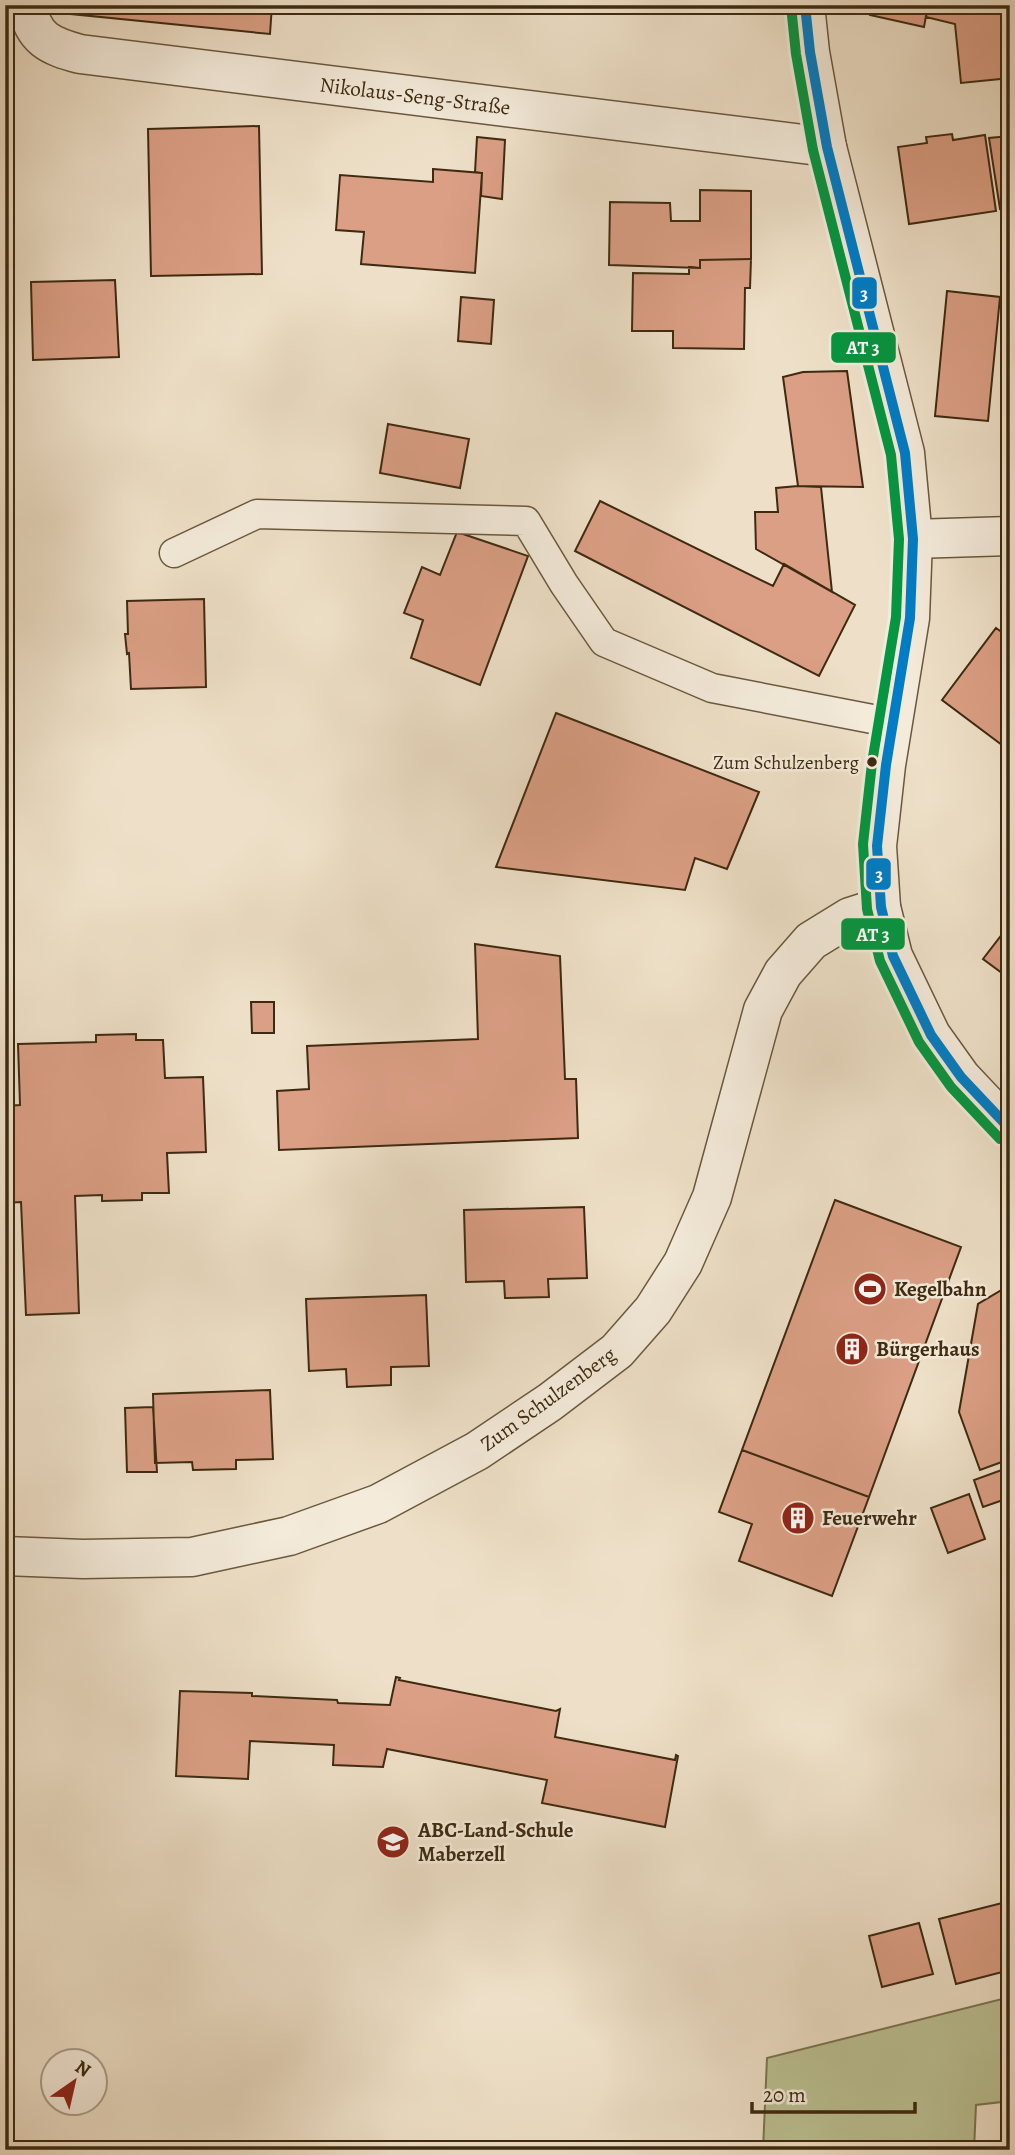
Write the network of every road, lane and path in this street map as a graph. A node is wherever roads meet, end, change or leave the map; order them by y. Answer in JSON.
{"nodes":[{"id":1,"x":27,"y":5,"type":"edge"},
{"id":2,"x":805,"y":5,"type":"edge"},
{"id":3,"x":827,"y":147,"type":"junction"},
{"id":4,"x":1010,"y":537,"type":"edge"},
{"id":5,"x":913,"y":539,"type":"junction"},
{"id":6,"x":174,"y":553,"type":"dead end"},
{"id":7,"x":893,"y":723,"type":"junction"},
{"id":8,"x":881,"y":906,"type":"junction"},
{"id":9,"x":1010,"y":1129,"type":"edge"},
{"id":10,"x":5,"y":1556,"type":"edge"}],
"edges":[{"from":1,"to":3,"type":"street","name":"Nikolaus-Seng-Straße"},
{"from":2,"to":3,"type":"street"},
{"from":3,"to":5,"type":"street"},
{"from":4,"to":5,"type":"street"},
{"from":5,"to":7,"type":"street"},
{"from":6,"to":7,"type":"lane"},
{"from":7,"to":8,"type":"street"},
{"from":8,"to":9,"type":"street"},
{"from":8,"to":10,"type":"street","name":"Zum Schulzenberg"}]}
